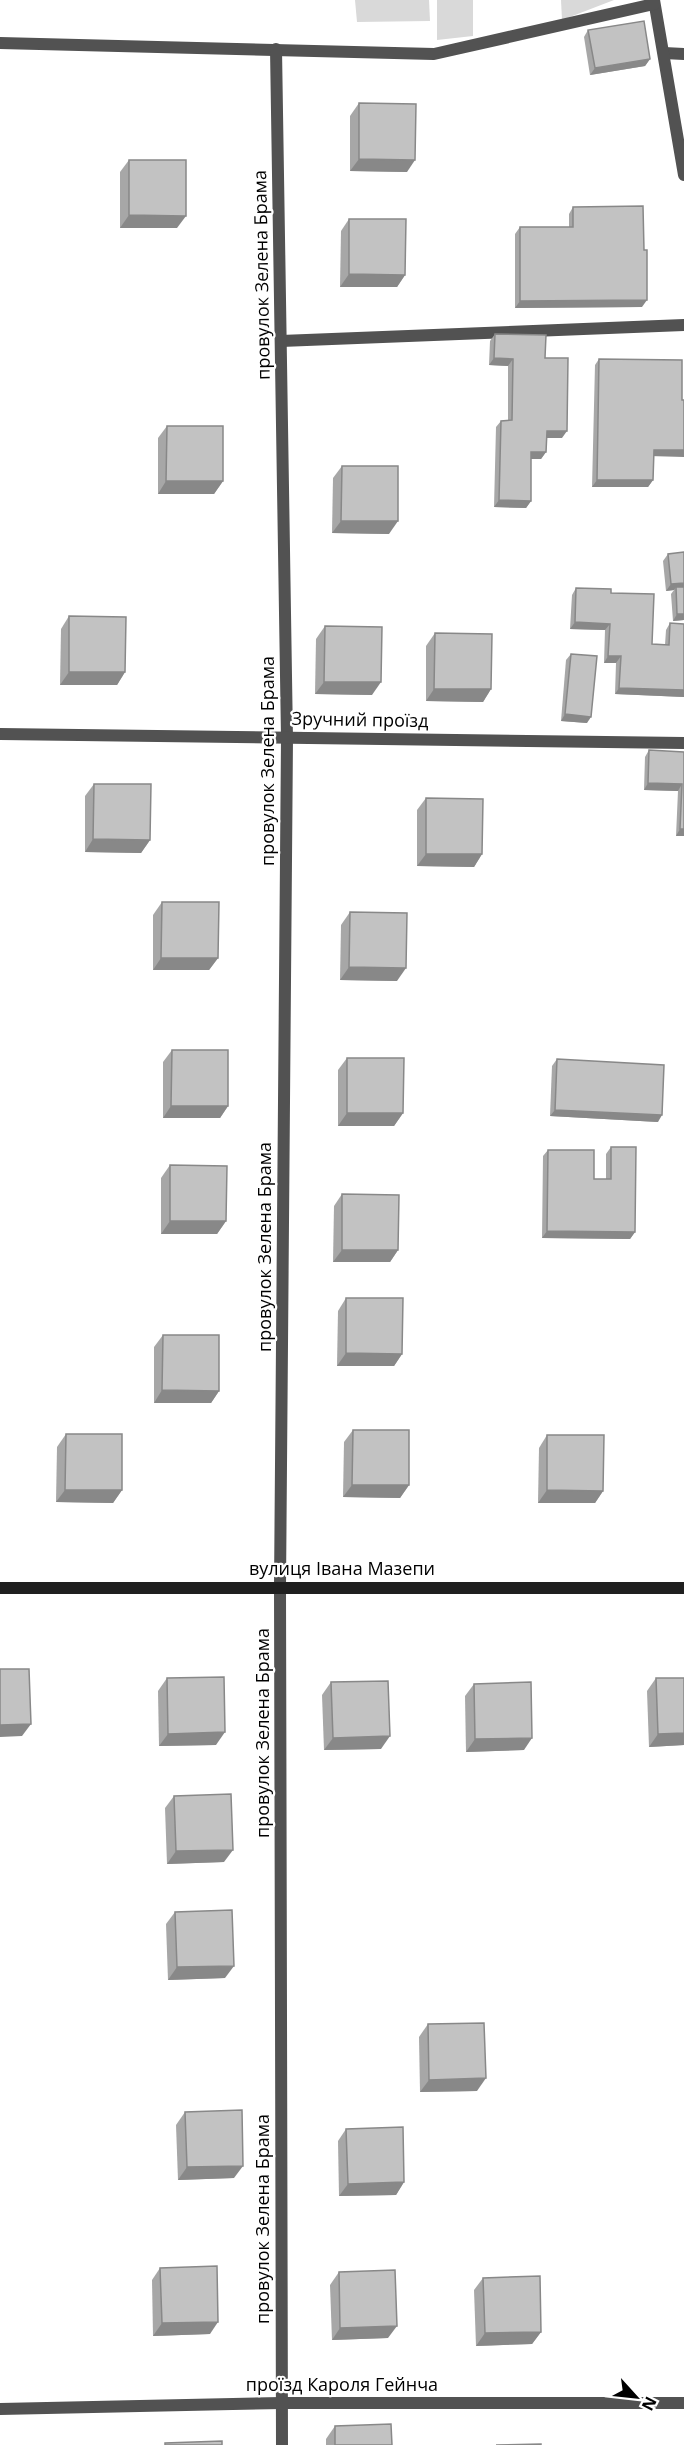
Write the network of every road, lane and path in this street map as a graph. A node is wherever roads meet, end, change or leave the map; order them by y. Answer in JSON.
{"nodes":[{"id":1,"x":654,"y":2,"type":"edge"},
{"id":2,"x":0,"y":43,"type":"edge"},
{"id":3,"x":276,"y":49,"type":"junction"},
{"id":4,"x":664,"y":53,"type":"junction"},
{"id":5,"x":684,"y":54,"type":"edge"},
{"id":6,"x":684,"y":175,"type":"edge"},
{"id":7,"x":684,"y":325,"type":"edge"},
{"id":8,"x":281,"y":341,"type":"junction"},
{"id":9,"x":0,"y":734,"type":"edge"},
{"id":10,"x":287,"y":738,"type":"junction"},
{"id":11,"x":684,"y":743,"type":"edge"},
{"id":12,"x":280,"y":1587,"type":"junction"},
{"id":13,"x":0,"y":1588,"type":"edge"},
{"id":14,"x":684,"y":1588,"type":"edge"},
{"id":15,"x":282,"y":2403,"type":"junction"},
{"id":16,"x":684,"y":2403,"type":"edge"},
{"id":17,"x":0,"y":2409,"type":"edge"},
{"id":18,"x":282,"y":2445,"type":"edge"}],
"edges":[{"from":1,"to":3,"type":"street"},
{"from":1,"to":4,"type":"street"},
{"from":2,"to":3,"type":"street"},
{"from":3,"to":8,"type":"street","name":"провулок Зелена Брама"},
{"from":4,"to":5,"type":"street"},
{"from":4,"to":6,"type":"street"},
{"from":7,"to":8,"type":"street"},
{"from":8,"to":10,"type":"street","name":"провулок Зелена Брама"},
{"from":9,"to":10,"type":"street","name":"Зручний проїзд"},
{"from":10,"to":11,"type":"street","name":"Зручний проїзд"},
{"from":10,"to":12,"type":"street","name":"провулок Зелена Брама"},
{"from":12,"to":13,"type":"main road","name":"вулиця Івана Мазепи"},
{"from":12,"to":14,"type":"main road","name":"вулиця Івана Мазепи"},
{"from":12,"to":15,"type":"street","name":"провулок Зелена Брама"},
{"from":15,"to":16,"type":"street","name":"проїзд Кароля Гейнча"},
{"from":15,"to":17,"type":"street","name":"проїзд Кароля Гейнча"},
{"from":15,"to":18,"type":"street","name":"провулок Зелена Брама"}]}
